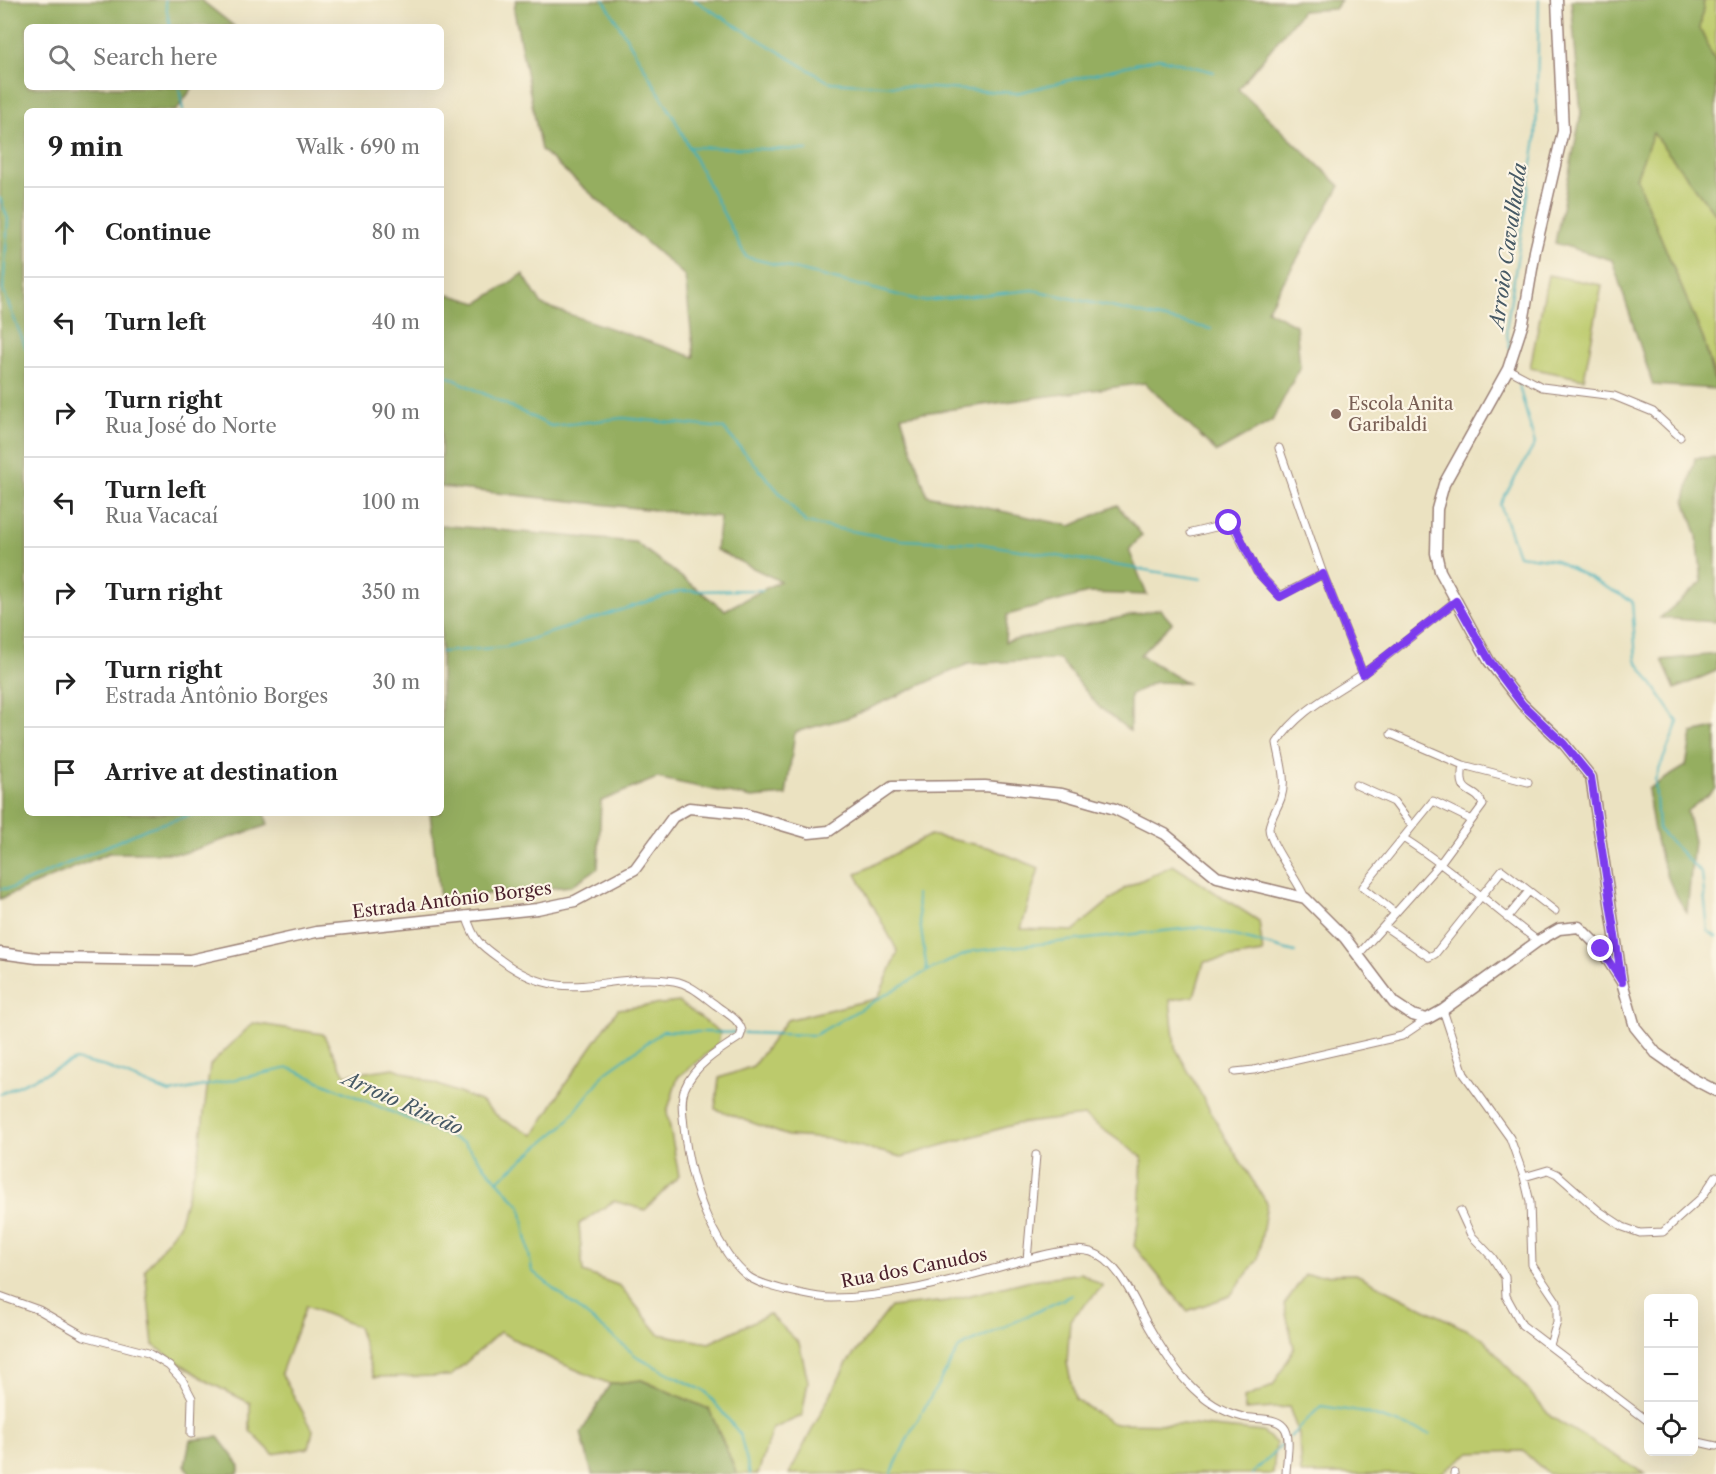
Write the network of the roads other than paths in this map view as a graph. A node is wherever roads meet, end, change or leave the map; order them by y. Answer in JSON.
{"nodes":[{"id":1,"x":1557,"y":0,"type":"edge"},
{"id":2,"x":1509,"y":366,"type":"junction"},
{"id":3,"x":1680,"y":437,"type":"dead end"},
{"id":4,"x":1279,"y":448,"type":"dead end"},
{"id":5,"x":1191,"y":533,"type":"dead end"},
{"id":6,"x":1323,"y":574,"type":"junction"},
{"id":7,"x":1456,"y":601,"type":"junction"},
{"id":8,"x":1363,"y":674,"type":"junction"},
{"id":9,"x":1390,"y":735,"type":"dead end"},
{"id":10,"x":1463,"y":765,"type":"junction"},
{"id":11,"x":1528,"y":782,"type":"dead end"},
{"id":12,"x":1356,"y":785,"type":"dead end"},
{"id":13,"x":1472,"y":820,"type":"junction"},
{"id":14,"x":1412,"y":826,"type":"junction"},
{"id":15,"x":1403,"y":838,"type":"junction"},
{"id":16,"x":1441,"y":862,"type":"junction"},
{"id":17,"x":1529,"y":891,"type":"junction"},
{"id":18,"x":1479,"y":897,"type":"junction"},
{"id":19,"x":1305,"y":898,"type":"junction"},
{"id":20,"x":1555,"y":911,"type":"dead end"},
{"id":21,"x":1395,"y":912,"type":"junction"},
{"id":22,"x":466,"y":915,"type":"junction"},
{"id":23,"x":1507,"y":918,"type":"junction"},
{"id":24,"x":1384,"y":926,"type":"junction"},
{"id":25,"x":1538,"y":941,"type":"junction"},
{"id":26,"x":0,"y":953,"type":"edge"},
{"id":27,"x":1358,"y":956,"type":"junction"},
{"id":28,"x":1622,"y":982,"type":"junction"},
{"id":29,"x":1443,"y":1010,"type":"junction"},
{"id":30,"x":1427,"y":1019,"type":"junction"},
{"id":31,"x":1235,"y":1072,"type":"dead end"},
{"id":32,"x":1716,"y":1091,"type":"edge"},
{"id":33,"x":1036,"y":1155,"type":"dead end"},
{"id":34,"x":1716,"y":1176,"type":"edge"},
{"id":35,"x":1524,"y":1177,"type":"junction"},
{"id":36,"x":1460,"y":1211,"type":"dead end"},
{"id":37,"x":1027,"y":1260,"type":"junction"},
{"id":38,"x":0,"y":1296,"type":"edge"},
{"id":39,"x":1550,"y":1345,"type":"junction"},
{"id":40,"x":1644,"y":1418,"type":"edge"},
{"id":41,"x":191,"y":1434,"type":"dead end"},
{"id":42,"x":1698,"y":1442,"type":"edge"},
{"id":43,"x":1716,"y":1446,"type":"edge"},
{"id":44,"x":1286,"y":1474,"type":"edge"}],
"edges":[{"from":1,"to":2,"type":"street"},
{"from":2,"to":3,"type":"street"},
{"from":2,"to":7,"type":"street"},
{"from":4,"to":6,"type":"street"},
{"from":5,"to":6,"type":"street"},
{"from":6,"to":8,"type":"street"},
{"from":7,"to":8,"type":"street"},
{"from":7,"to":28,"type":"street"},
{"from":8,"to":19,"type":"street"},
{"from":9,"to":10,"type":"street"},
{"from":10,"to":11,"type":"street"},
{"from":10,"to":13,"type":"street"},
{"from":12,"to":14,"type":"street"},
{"from":13,"to":14,"type":"street"},
{"from":13,"to":16,"type":"street"},
{"from":14,"to":15,"type":"street"},
{"from":15,"to":16,"type":"street"},
{"from":15,"to":21,"type":"street"},
{"from":16,"to":18,"type":"street"},
{"from":16,"to":21,"type":"street"},
{"from":17,"to":18,"type":"street"},
{"from":17,"to":20,"type":"street"},
{"from":17,"to":23,"type":"street"},
{"from":18,"to":23,"type":"street"},
{"from":18,"to":24,"type":"street"},
{"from":19,"to":22,"type":"street","name":"Estrada Antônio Borges"},
{"from":19,"to":27,"type":"street"},
{"from":21,"to":24,"type":"street"},
{"from":22,"to":26,"type":"street","name":"Estrada Antônio Borges"},
{"from":22,"to":37,"type":"street","name":"Rua dos Canudos"},
{"from":23,"to":25,"type":"street"},
{"from":24,"to":27,"type":"street"},
{"from":25,"to":28,"type":"street"},
{"from":25,"to":29,"type":"street"},
{"from":27,"to":30,"type":"street"},
{"from":28,"to":32,"type":"street"},
{"from":29,"to":30,"type":"street"},
{"from":29,"to":35,"type":"street"},
{"from":30,"to":31,"type":"street"},
{"from":33,"to":37,"type":"street"},
{"from":34,"to":35,"type":"street"},
{"from":35,"to":39,"type":"street"},
{"from":36,"to":39,"type":"street"},
{"from":37,"to":44,"type":"street","name":"Rua dos Canudos"},
{"from":38,"to":41,"type":"street"},
{"from":39,"to":40,"type":"street"},
{"from":42,"to":43,"type":"street"}]}
